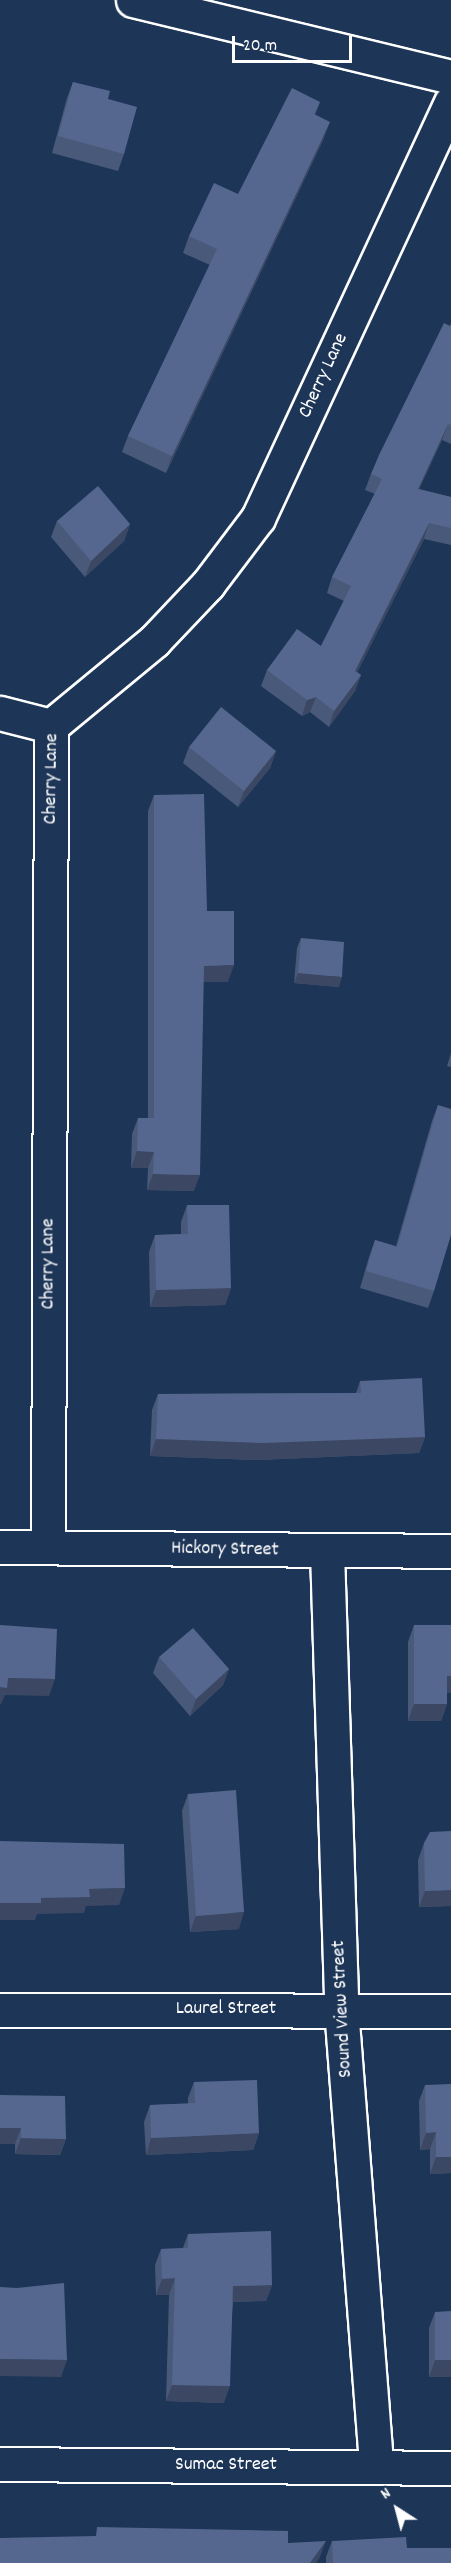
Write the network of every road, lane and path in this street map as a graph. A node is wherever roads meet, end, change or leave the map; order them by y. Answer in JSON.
{"nodes":[{"id":1,"x":133,"y":0,"type":"edge"},
{"id":2,"x":451,"y":77,"type":"edge"},
{"id":3,"x":451,"y":103,"type":"edge"},
{"id":4,"x":0,"y":713,"type":"edge"},
{"id":5,"x":51,"y":726,"type":"junction"},
{"id":6,"x":0,"y":1547,"type":"edge"},
{"id":7,"x":48,"y":1547,"type":"junction"},
{"id":8,"x":327,"y":1551,"type":"junction"},
{"id":9,"x":451,"y":1551,"type":"edge"},
{"id":10,"x":341,"y":2008,"type":"junction"},
{"id":11,"x":0,"y":2010,"type":"edge"},
{"id":12,"x":451,"y":2010,"type":"edge"},
{"id":13,"x":0,"y":2464,"type":"edge"},
{"id":14,"x":376,"y":2466,"type":"junction"},
{"id":15,"x":451,"y":2468,"type":"edge"}],
"edges":[{"from":1,"to":2,"type":"street"},
{"from":3,"to":5,"type":"street","name":"Cherry Lane"},
{"from":4,"to":5,"type":"street"},
{"from":5,"to":7,"type":"street","name":"Cherry Lane"},
{"from":6,"to":7,"type":"street","name":"Hickory Street"},
{"from":7,"to":8,"type":"street","name":"Hickory Street"},
{"from":8,"to":9,"type":"street","name":"Hickory Street"},
{"from":8,"to":10,"type":"street","name":"Sound View Street"},
{"from":10,"to":11,"type":"street","name":"Laurel Street"},
{"from":10,"to":12,"type":"street","name":"Laurel Street"},
{"from":10,"to":14,"type":"street","name":"Sound View Street"},
{"from":13,"to":14,"type":"street","name":"Sumac Street"},
{"from":14,"to":15,"type":"street","name":"Sumac Street"}]}
